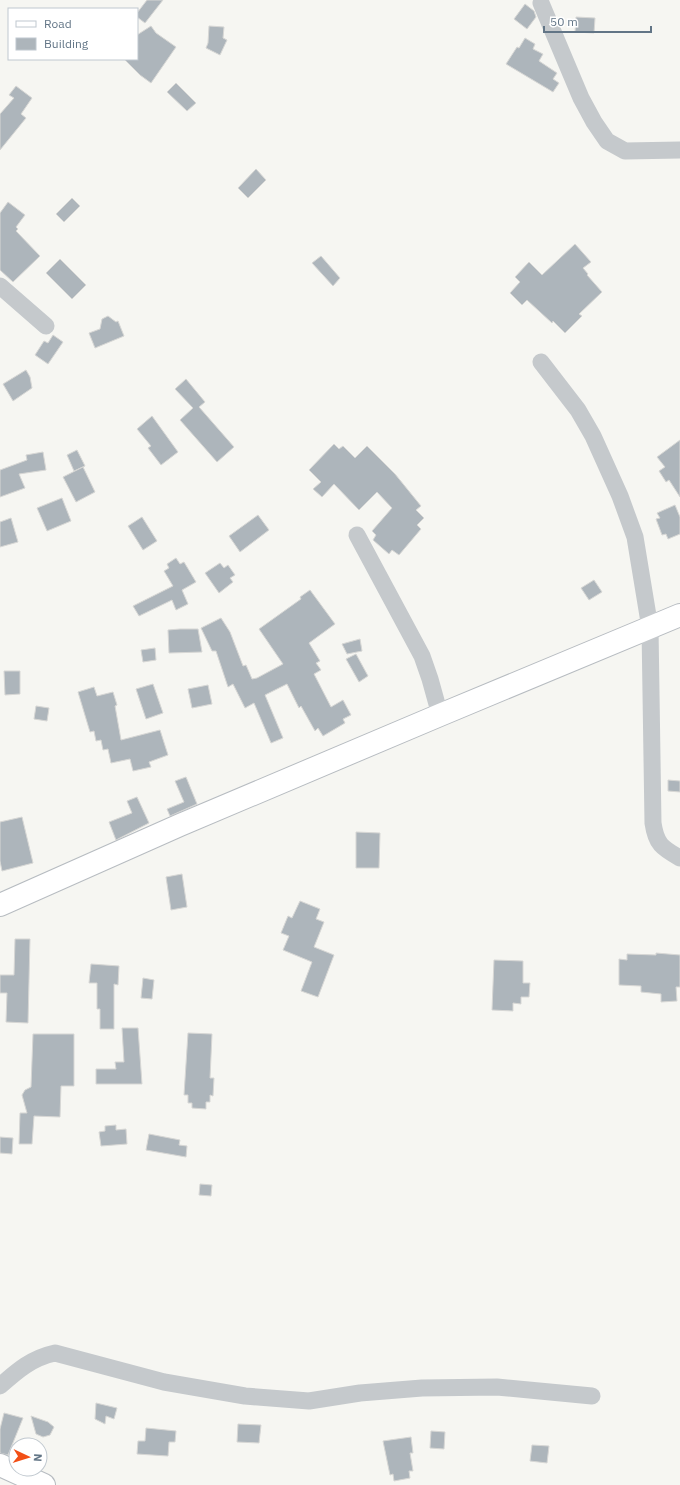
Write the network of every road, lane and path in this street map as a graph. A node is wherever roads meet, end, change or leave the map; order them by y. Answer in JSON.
{"nodes":[{"id":1,"x":541,"y":3,"type":"dead end"},
{"id":2,"x":680,"y":150,"type":"edge"},
{"id":3,"x":0,"y":286,"type":"edge"},
{"id":4,"x":46,"y":326,"type":"dead end"},
{"id":5,"x":541,"y":362,"type":"dead end"},
{"id":6,"x":357,"y":535,"type":"dead end"},
{"id":7,"x":680,"y":615,"type":"edge"},
{"id":8,"x":650,"y":628,"type":"junction"},
{"id":9,"x":440,"y":715,"type":"junction"},
{"id":10,"x":680,"y":858,"type":"edge"},
{"id":11,"x":0,"y":905,"type":"edge"},
{"id":12,"x":0,"y":1386,"type":"edge"},
{"id":13,"x":592,"y":1396,"type":"dead end"},
{"id":14,"x":0,"y":1465,"type":"edge"},
{"id":15,"x":44,"y":1485,"type":"edge"}],
"edges":[{"from":1,"to":2,"type":"street"},
{"from":3,"to":4,"type":"street"},
{"from":5,"to":8,"type":"street"},
{"from":6,"to":9,"type":"street"},
{"from":7,"to":8,"type":"street"},
{"from":8,"to":9,"type":"street"},
{"from":8,"to":10,"type":"street"},
{"from":9,"to":11,"type":"street"},
{"from":12,"to":13,"type":"street"},
{"from":14,"to":15,"type":"street"}]}
